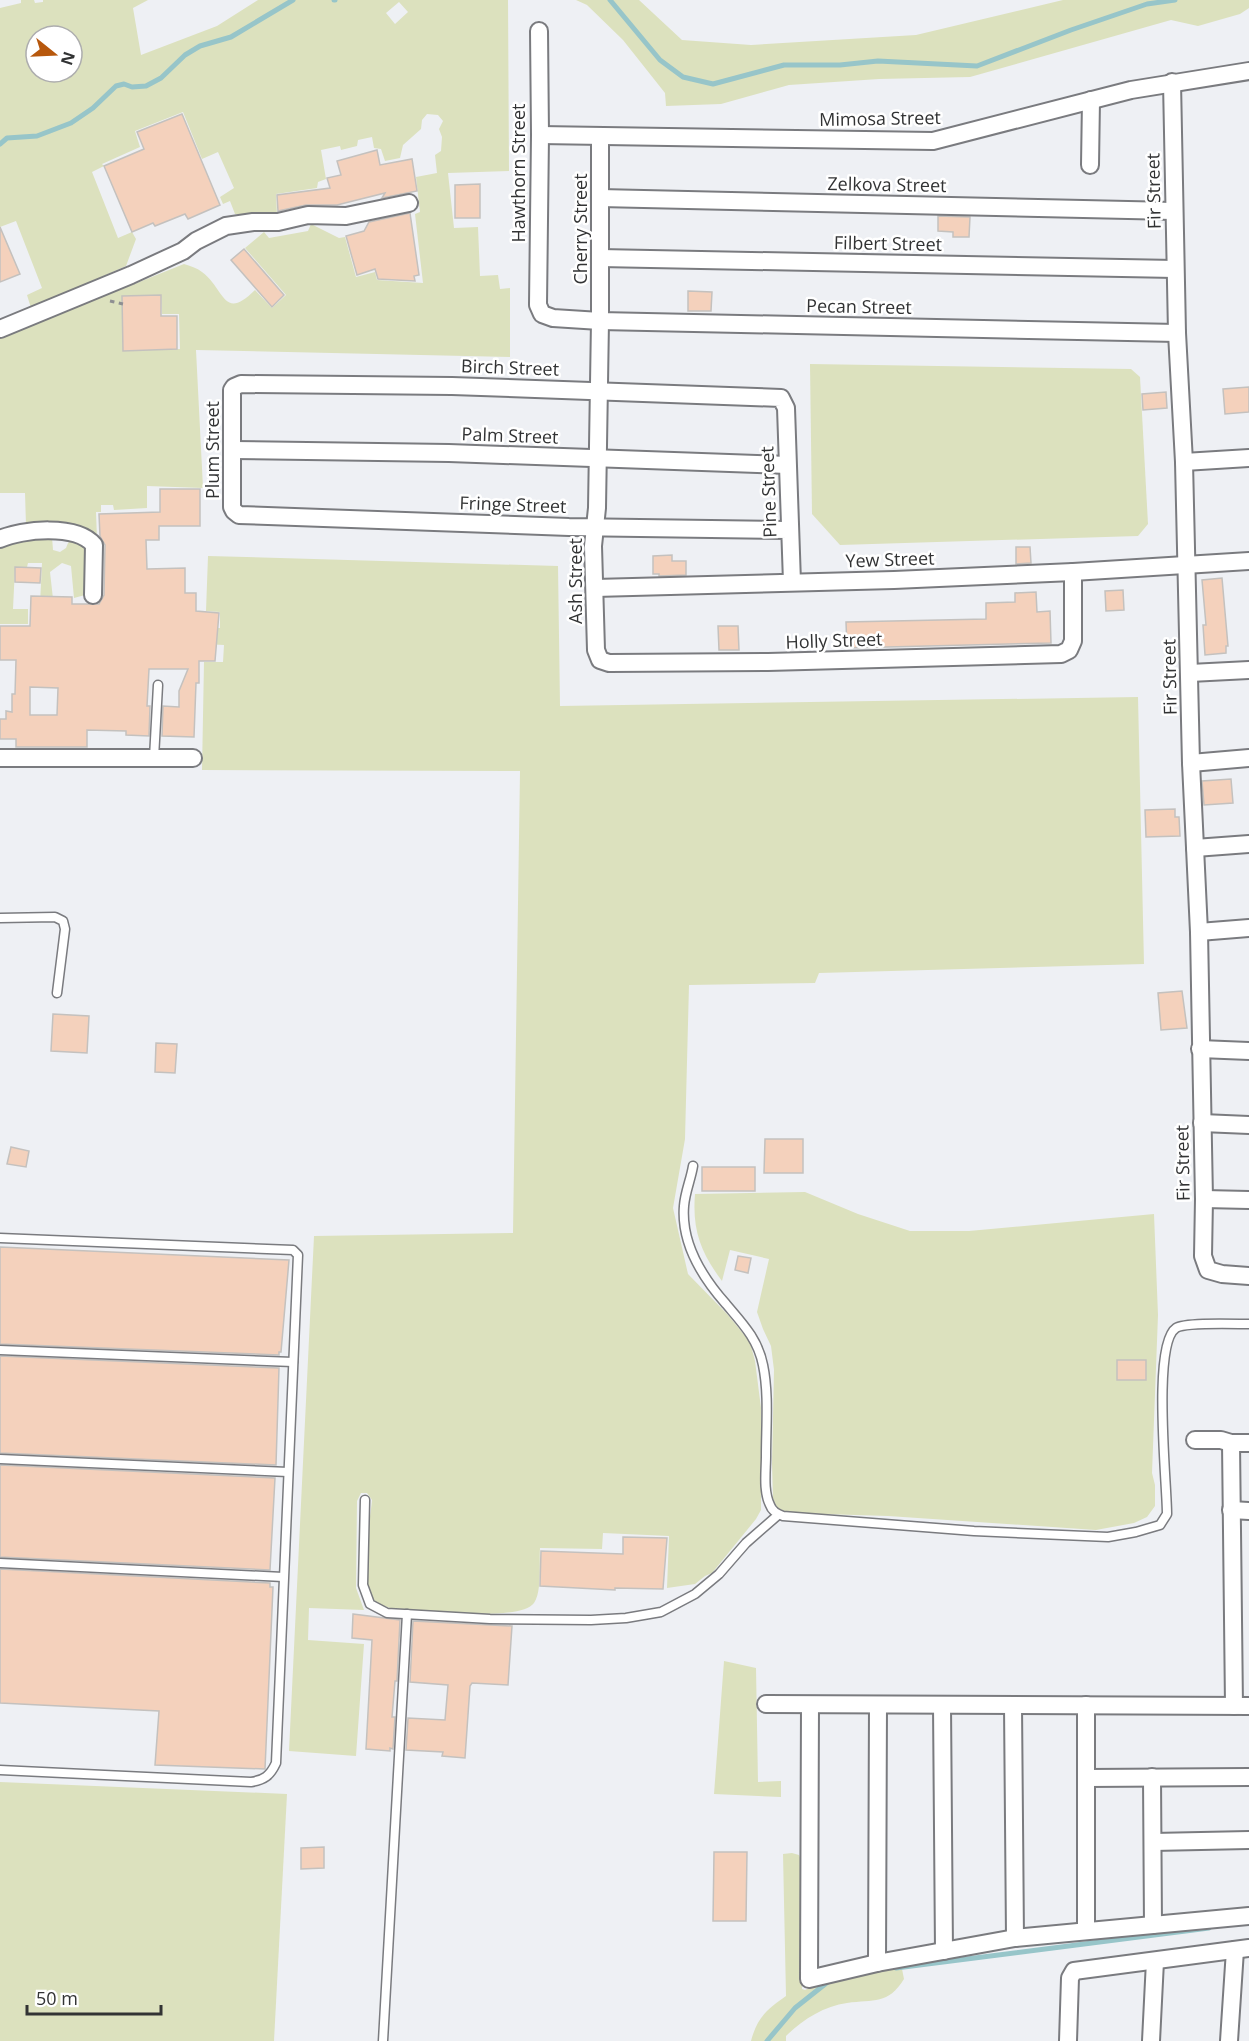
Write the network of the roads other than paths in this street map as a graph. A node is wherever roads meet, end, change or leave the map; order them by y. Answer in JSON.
{"nodes":[{"id":1,"x":538,"y":31,"type":"dead end"},
{"id":2,"x":1249,"y":70,"type":"edge"},
{"id":3,"x":1172,"y":82,"type":"junction"},
{"id":4,"x":1091,"y":100,"type":"junction"},
{"id":5,"x":540,"y":135,"type":"junction"},
{"id":6,"x":600,"y":136,"type":"junction"},
{"id":7,"x":1090,"y":165,"type":"dead end"},
{"id":8,"x":600,"y":198,"type":"junction"},
{"id":9,"x":409,"y":203,"type":"dead end"},
{"id":10,"x":1173,"y":211,"type":"junction"},
{"id":11,"x":600,"y":258,"type":"junction"},
{"id":12,"x":1175,"y":270,"type":"junction"},
{"id":13,"x":542,"y":314,"type":"joint"},
{"id":14,"x":600,"y":321,"type":"junction"},
{"id":15,"x":0,"y":329,"type":"edge"},
{"id":16,"x":1177,"y":333,"type":"junction"},
{"id":17,"x":234,"y":387,"type":"joint"},
{"id":18,"x":598,"y":390,"type":"junction"},
{"id":19,"x":784,"y":401,"type":"joint"},
{"id":20,"x":232,"y":450,"type":"junction"},
{"id":21,"x":1249,"y":458,"type":"edge"},
{"id":22,"x":597,"y":459,"type":"junction"},
{"id":23,"x":1184,"y":462,"type":"junction"},
{"id":24,"x":787,"y":465,"type":"junction"},
{"id":25,"x":236,"y":513,"type":"joint"},
{"id":26,"x":595,"y":527,"type":"junction"},
{"id":27,"x":789,"y":530,"type":"junction"},
{"id":28,"x":0,"y":539,"type":"edge"},
{"id":29,"x":1249,"y":561,"type":"edge"},
{"id":30,"x":1186,"y":564,"type":"junction"},
{"id":31,"x":1073,"y":572,"type":"junction"},
{"id":32,"x":792,"y":582,"type":"junction"},
{"id":33,"x":595,"y":588,"type":"junction"},
{"id":34,"x":93,"y":595,"type":"dead end"},
{"id":35,"x":600,"y":660,"type":"joint"},
{"id":36,"x":1249,"y":670,"type":"edge"},
{"id":37,"x":1190,"y":674,"type":"junction"},
{"id":38,"x":158,"y":686,"type":"dead end"},
{"id":39,"x":0,"y":758,"type":"edge"},
{"id":40,"x":154,"y":758,"type":"junction"},
{"id":41,"x":193,"y":758,"type":"dead end"},
{"id":42,"x":1249,"y":758,"type":"edge"},
{"id":43,"x":1191,"y":762,"type":"junction"},
{"id":44,"x":1249,"y":844,"type":"edge"},
{"id":45,"x":1195,"y":848,"type":"junction"},
{"id":46,"x":0,"y":918,"type":"edge"},
{"id":47,"x":1249,"y":928,"type":"edge"},
{"id":48,"x":1199,"y":932,"type":"junction"},
{"id":49,"x":57,"y":993,"type":"dead end"},
{"id":50,"x":1200,"y":1049,"type":"junction"},
{"id":51,"x":1249,"y":1051,"type":"edge"},
{"id":52,"x":1202,"y":1123,"type":"junction"},
{"id":53,"x":1249,"y":1125,"type":"edge"},
{"id":54,"x":693,"y":1166,"type":"dead end"},
{"id":55,"x":1204,"y":1199,"type":"junction"},
{"id":56,"x":1249,"y":1200,"type":"edge"},
{"id":57,"x":0,"y":1238,"type":"edge"},
{"id":58,"x":1249,"y":1276,"type":"edge"},
{"id":59,"x":1249,"y":1324,"type":"edge"},
{"id":60,"x":0,"y":1350,"type":"edge"},
{"id":61,"x":293,"y":1362,"type":"junction"},
{"id":62,"x":1195,"y":1440,"type":"dead end"},
{"id":63,"x":1231,"y":1443,"type":"junction"},
{"id":64,"x":1249,"y":1443,"type":"edge"},
{"id":65,"x":0,"y":1459,"type":"edge"},
{"id":66,"x":288,"y":1472,"type":"junction"},
{"id":67,"x":365,"y":1500,"type":"dead end"},
{"id":68,"x":1231,"y":1510,"type":"junction"},
{"id":69,"x":1249,"y":1511,"type":"edge"},
{"id":70,"x":778,"y":1515,"type":"junction"},
{"id":71,"x":0,"y":1563,"type":"edge"},
{"id":72,"x":283,"y":1577,"type":"junction"},
{"id":73,"x":407,"y":1614,"type":"junction"},
{"id":74,"x":766,"y":1704,"type":"dead end"},
{"id":75,"x":810,"y":1705,"type":"junction"},
{"id":76,"x":878,"y":1705,"type":"junction"},
{"id":77,"x":942,"y":1705,"type":"junction"},
{"id":78,"x":1013,"y":1705,"type":"junction"},
{"id":79,"x":1086,"y":1705,"type":"junction"},
{"id":80,"x":1241,"y":1706,"type":"edge"},
{"id":81,"x":0,"y":1770,"type":"edge"},
{"id":82,"x":1152,"y":1777,"type":"junction"},
{"id":83,"x":1249,"y":1777,"type":"edge"},
{"id":84,"x":1086,"y":1778,"type":"junction"},
{"id":85,"x":1249,"y":1840,"type":"edge"},
{"id":86,"x":1153,"y":1842,"type":"junction"},
{"id":87,"x":1249,"y":1916,"type":"edge"},
{"id":88,"x":1153,"y":1925,"type":"junction"},
{"id":89,"x":1086,"y":1930,"type":"junction"},
{"id":90,"x":1016,"y":1938,"type":"junction"},
{"id":91,"x":1242,"y":1949,"type":"edge"},
{"id":92,"x":944,"y":1951,"type":"junction"},
{"id":93,"x":1155,"y":1961,"type":"junction"},
{"id":94,"x":877,"y":1963,"type":"junction"},
{"id":95,"x":383,"y":2041,"type":"edge"},
{"id":96,"x":1068,"y":2041,"type":"edge"},
{"id":97,"x":1151,"y":2041,"type":"edge"},
{"id":98,"x":1229,"y":2041,"type":"edge"}],
"edges":[{"from":1,"to":5,"type":"street","name":"Hawthorn Street"},
{"from":2,"to":3,"type":"street","name":"Mimosa Street"},
{"from":3,"to":4,"type":"street","name":"Mimosa Street"},
{"from":3,"to":10,"type":"street","name":"Fir Street"},
{"from":4,"to":6,"type":"street","name":"Mimosa Street"},
{"from":4,"to":7,"type":"street"},
{"from":5,"to":6,"type":"street","name":"Mimosa Street"},
{"from":5,"to":13,"type":"street","name":"Hawthorn Street"},
{"from":6,"to":8,"type":"street","name":"Cherry Street"},
{"from":8,"to":10,"type":"street","name":"Zelkova Street"},
{"from":8,"to":11,"type":"street","name":"Cherry Street"},
{"from":9,"to":15,"type":"street"},
{"from":10,"to":12,"type":"street","name":"Fir Street"},
{"from":11,"to":12,"type":"street","name":"Filbert Street"},
{"from":11,"to":14,"type":"street","name":"Cherry Street"},
{"from":12,"to":16,"type":"street","name":"Fir Street"},
{"from":13,"to":14,"type":"street","name":"Pecan Street"},
{"from":14,"to":16,"type":"street","name":"Pecan Street"},
{"from":14,"to":18,"type":"street","name":"Ash Street"},
{"from":16,"to":23,"type":"street","name":"Fir Street"},
{"from":17,"to":18,"type":"street","name":"Birch Street"},
{"from":17,"to":20,"type":"street","name":"Plum Street"},
{"from":18,"to":19,"type":"street","name":"Birch Street"},
{"from":18,"to":22,"type":"street","name":"Ash Street"},
{"from":19,"to":24,"type":"street","name":"Pine Street"},
{"from":20,"to":22,"type":"street","name":"Palm Street"},
{"from":20,"to":25,"type":"street","name":"Plum Street"},
{"from":21,"to":23,"type":"street"},
{"from":22,"to":24,"type":"street","name":"Palm Street"},
{"from":22,"to":26,"type":"street","name":"Ash Street"},
{"from":23,"to":30,"type":"street","name":"Fir Street"},
{"from":24,"to":27,"type":"street","name":"Pine Street"},
{"from":25,"to":26,"type":"street","name":"Fringe Street"},
{"from":26,"to":27,"type":"street","name":"Fringe Street"},
{"from":26,"to":33,"type":"street","name":"Ash Street"},
{"from":27,"to":32,"type":"street","name":"Pine Street"},
{"from":28,"to":34,"type":"street"},
{"from":29,"to":30,"type":"street","name":"Yew Street"},
{"from":30,"to":31,"type":"street","name":"Yew Street"},
{"from":30,"to":37,"type":"street","name":"Fir Street"},
{"from":31,"to":32,"type":"street","name":"Yew Street"},
{"from":31,"to":35,"type":"street","name":"Holly Street"},
{"from":32,"to":33,"type":"street","name":"Yew Street"},
{"from":33,"to":35,"type":"street","name":"Ash Street"},
{"from":36,"to":37,"type":"street"},
{"from":37,"to":43,"type":"street","name":"Fir Street"},
{"from":38,"to":40,"type":"lane"},
{"from":39,"to":40,"type":"street"},
{"from":40,"to":41,"type":"street"},
{"from":42,"to":43,"type":"street"},
{"from":43,"to":45,"type":"street","name":"Fir Street"},
{"from":44,"to":45,"type":"street"},
{"from":45,"to":48,"type":"street","name":"Fir Street"},
{"from":46,"to":49,"type":"lane"},
{"from":47,"to":48,"type":"street"},
{"from":48,"to":50,"type":"street","name":"Fir Street"},
{"from":50,"to":51,"type":"street"},
{"from":50,"to":52,"type":"street","name":"Fir Street"},
{"from":52,"to":53,"type":"street"},
{"from":52,"to":55,"type":"street","name":"Fir Street"},
{"from":54,"to":70,"type":"lane"},
{"from":55,"to":56,"type":"street"},
{"from":55,"to":58,"type":"street","name":"Fir Street"},
{"from":57,"to":61,"type":"lane"},
{"from":59,"to":70,"type":"lane"},
{"from":60,"to":61,"type":"lane"},
{"from":61,"to":66,"type":"lane"},
{"from":62,"to":63,"type":"street"},
{"from":63,"to":64,"type":"street"},
{"from":63,"to":68,"type":"street"},
{"from":65,"to":66,"type":"lane"},
{"from":66,"to":72,"type":"lane"},
{"from":67,"to":73,"type":"lane"},
{"from":68,"to":69,"type":"street"},
{"from":68,"to":80,"type":"street"},
{"from":70,"to":73,"type":"lane"},
{"from":71,"to":72,"type":"lane"},
{"from":72,"to":81,"type":"lane"},
{"from":73,"to":95,"type":"lane"},
{"from":74,"to":75,"type":"street"},
{"from":75,"to":76,"type":"street"},
{"from":75,"to":94,"type":"street"},
{"from":76,"to":77,"type":"street"},
{"from":76,"to":94,"type":"street"},
{"from":77,"to":78,"type":"street"},
{"from":77,"to":92,"type":"street"},
{"from":78,"to":79,"type":"street"},
{"from":78,"to":90,"type":"street"},
{"from":79,"to":80,"type":"street"},
{"from":79,"to":84,"type":"street"},
{"from":82,"to":83,"type":"street"},
{"from":82,"to":84,"type":"street"},
{"from":82,"to":86,"type":"street"},
{"from":84,"to":89,"type":"street"},
{"from":85,"to":86,"type":"street"},
{"from":86,"to":88,"type":"street"},
{"from":87,"to":88,"type":"street"},
{"from":88,"to":89,"type":"street"},
{"from":89,"to":90,"type":"street"},
{"from":90,"to":92,"type":"street"},
{"from":91,"to":93,"type":"street"},
{"from":91,"to":98,"type":"street"},
{"from":92,"to":94,"type":"street"},
{"from":93,"to":96,"type":"street"},
{"from":93,"to":97,"type":"street"}]}
